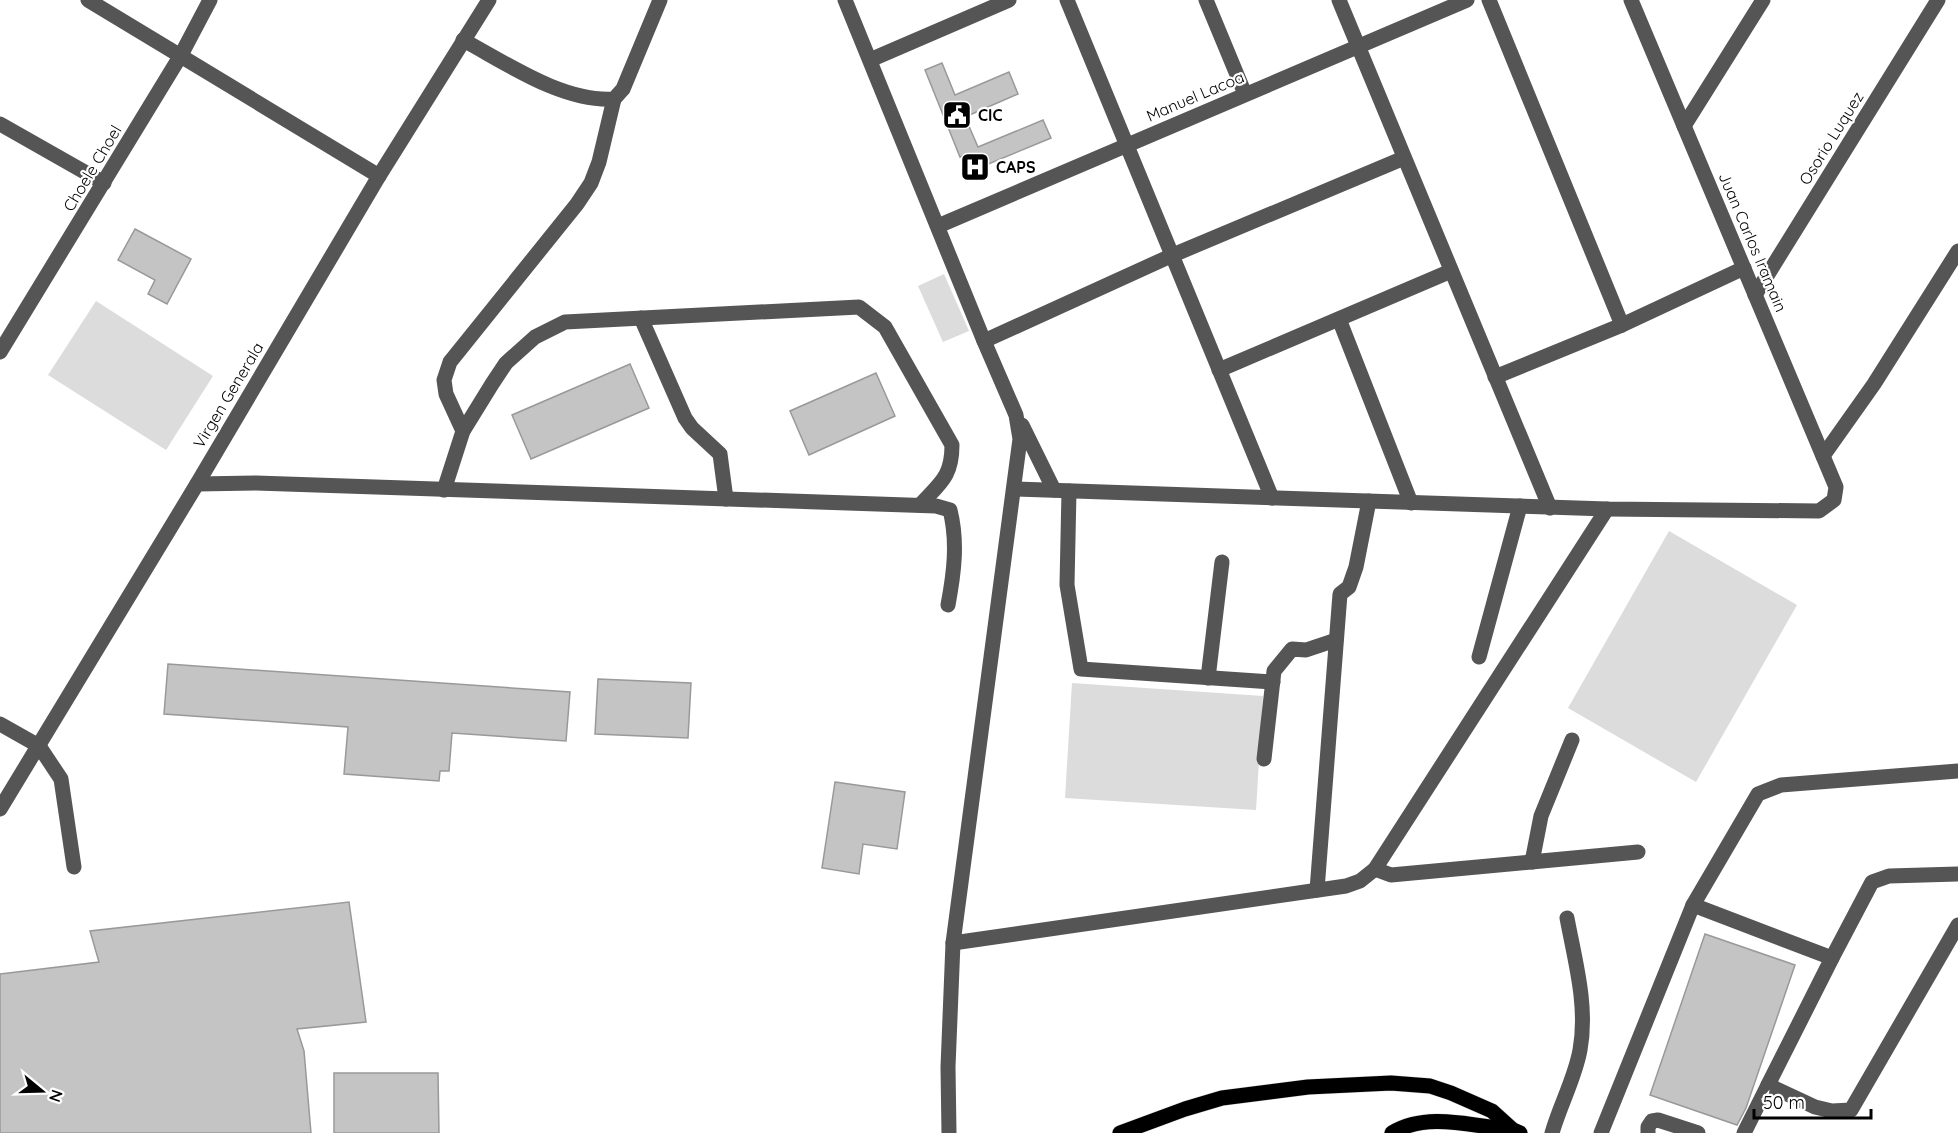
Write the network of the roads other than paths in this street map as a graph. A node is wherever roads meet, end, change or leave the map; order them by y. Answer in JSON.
{"nodes":[{"id":1,"x":88,"y":0,"type":"edge"},
{"id":2,"x":210,"y":0,"type":"edge"},
{"id":3,"x":489,"y":0,"type":"edge"},
{"id":4,"x":660,"y":0,"type":"edge"},
{"id":5,"x":845,"y":0,"type":"edge"},
{"id":6,"x":1009,"y":0,"type":"edge"},
{"id":7,"x":1067,"y":0,"type":"edge"},
{"id":8,"x":1206,"y":0,"type":"edge"},
{"id":9,"x":1339,"y":0,"type":"edge"},
{"id":10,"x":1467,"y":0,"type":"edge"},
{"id":11,"x":1489,"y":0,"type":"edge"},
{"id":12,"x":1631,"y":0,"type":"edge"},
{"id":13,"x":1763,"y":0,"type":"edge"},
{"id":14,"x":1938,"y":0,"type":"edge"},
{"id":15,"x":463,"y":40,"type":"junction"},
{"id":16,"x":1358,"y":46,"type":"junction"},
{"id":17,"x":181,"y":55,"type":"junction"},
{"id":18,"x":870,"y":60,"type":"junction"},
{"id":19,"x":1245,"y":94,"type":"junction"},
{"id":20,"x":614,"y":99,"type":"junction"},
{"id":21,"x":0,"y":124,"type":"edge"},
{"id":22,"x":1684,"y":126,"type":"junction"},
{"id":23,"x":1127,"y":145,"type":"junction"},
{"id":24,"x":1404,"y":158,"type":"junction"},
{"id":25,"x":379,"y":176,"type":"junction"},
{"id":26,"x":104,"y":183,"type":"junction"},
{"id":27,"x":938,"y":226,"type":"junction"},
{"id":28,"x":1958,"y":251,"type":"edge"},
{"id":29,"x":1173,"y":255,"type":"junction"},
{"id":30,"x":1744,"y":268,"type":"junction"},
{"id":31,"x":1451,"y":271,"type":"junction"},
{"id":32,"x":1755,"y":295,"type":"junction"},
{"id":33,"x":641,"y":318,"type":"junction"},
{"id":34,"x":1339,"y":319,"type":"junction"},
{"id":35,"x":1622,"y":325,"type":"junction"},
{"id":36,"x":984,"y":341,"type":"junction"},
{"id":37,"x":0,"y":352,"type":"edge"},
{"id":38,"x":1219,"y":370,"type":"junction"},
{"id":39,"x":1495,"y":377,"type":"junction"},
{"id":40,"x":1016,"y":415,"type":"junction"},
{"id":41,"x":463,"y":431,"type":"junction"},
{"id":42,"x":1823,"y":456,"type":"junction"},
{"id":43,"x":196,"y":484,"type":"junction"},
{"id":44,"x":444,"y":489,"type":"junction"},
{"id":45,"x":1014,"y":489,"type":"junction"},
{"id":46,"x":1062,"y":491,"type":"junction"},
{"id":47,"x":1272,"y":498,"type":"junction"},
{"id":48,"x":726,"y":499,"type":"junction"},
{"id":49,"x":1369,"y":501,"type":"junction"},
{"id":50,"x":1411,"y":503,"type":"junction"},
{"id":51,"x":920,"y":505,"type":"junction"},
{"id":52,"x":1520,"y":506,"type":"junction"},
{"id":53,"x":1550,"y":507,"type":"junction"},
{"id":54,"x":1607,"y":509,"type":"junction"},
{"id":55,"x":1222,"y":562,"type":"dead end"},
{"id":56,"x":948,"y":605,"type":"dead end"},
{"id":57,"x":1336,"y":640,"type":"junction"},
{"id":58,"x":1479,"y":657,"type":"dead end"},
{"id":59,"x":1208,"y":678,"type":"junction"},
{"id":60,"x":1273,"y":682,"type":"junction"},
{"id":61,"x":0,"y":724,"type":"edge"},
{"id":62,"x":1572,"y":740,"type":"dead end"},
{"id":63,"x":39,"y":746,"type":"junction"},
{"id":64,"x":1264,"y":759,"type":"dead end"},
{"id":65,"x":1958,"y":771,"type":"edge"},
{"id":66,"x":0,"y":809,"type":"edge"},
{"id":67,"x":1638,"y":852,"type":"dead end"},
{"id":68,"x":1532,"y":862,"type":"junction"},
{"id":69,"x":74,"y":867,"type":"dead end"},
{"id":70,"x":1376,"y":869,"type":"junction"},
{"id":71,"x":1958,"y":874,"type":"edge"},
{"id":72,"x":1317,"y":890,"type":"junction"},
{"id":73,"x":1693,"y":905,"type":"junction"},
{"id":74,"x":1567,"y":918,"type":"dead end"},
{"id":75,"x":1958,"y":925,"type":"edge"},
{"id":76,"x":953,"y":943,"type":"junction"},
{"id":77,"x":1832,"y":958,"type":"junction"},
{"id":78,"x":1768,"y":1085,"type":"junction"},
{"id":79,"x":1517,"y":1131,"type":"edge"},
{"id":80,"x":949,"y":1133,"type":"edge"},
{"id":81,"x":1120,"y":1133,"type":"edge"},
{"id":82,"x":1392,"y":1133,"type":"edge"},
{"id":83,"x":1552,"y":1133,"type":"edge"},
{"id":84,"x":1601,"y":1133,"type":"edge"},
{"id":85,"x":1648,"y":1133,"type":"edge"},
{"id":86,"x":1698,"y":1133,"type":"edge"},
{"id":87,"x":1744,"y":1133,"type":"edge"}],
"edges":[{"from":1,"to":17,"type":"street"},
{"from":2,"to":17,"type":"street","name":"Choele Choel"},
{"from":3,"to":15,"type":"street","name":"Virgen Generala"},
{"from":4,"to":20,"type":"street"},
{"from":5,"to":18,"type":"street"},
{"from":6,"to":18,"type":"street"},
{"from":7,"to":23,"type":"street"},
{"from":8,"to":19,"type":"street"},
{"from":9,"to":16,"type":"street"},
{"from":10,"to":16,"type":"street","name":"Manuel Lacoa"},
{"from":11,"to":35,"type":"street"},
{"from":12,"to":22,"type":"street","name":"Juan Carlos Iramain"},
{"from":13,"to":22,"type":"street"},
{"from":14,"to":32,"type":"street","name":"Osorio Luquez"},
{"from":15,"to":20,"type":"street"},
{"from":15,"to":25,"type":"street","name":"Virgen Generala"},
{"from":16,"to":19,"type":"street","name":"Manuel Lacoa"},
{"from":16,"to":24,"type":"street"},
{"from":17,"to":25,"type":"street"},
{"from":17,"to":26,"type":"street","name":"Choele Choel"},
{"from":18,"to":27,"type":"street"},
{"from":19,"to":23,"type":"street","name":"Manuel Lacoa"},
{"from":20,"to":41,"type":"street"},
{"from":21,"to":26,"type":"street"},
{"from":22,"to":30,"type":"street","name":"Juan Carlos Iramain"},
{"from":23,"to":27,"type":"street","name":"Manuel Lacoa"},
{"from":23,"to":29,"type":"street"},
{"from":24,"to":29,"type":"street"},
{"from":24,"to":31,"type":"street"},
{"from":25,"to":43,"type":"street","name":"Virgen Generala"},
{"from":26,"to":37,"type":"street","name":"Choele Choel"},
{"from":27,"to":36,"type":"street"},
{"from":28,"to":42,"type":"street"},
{"from":29,"to":36,"type":"street"},
{"from":29,"to":38,"type":"street"},
{"from":30,"to":32,"type":"street","name":"Juan Carlos Iramain"},
{"from":30,"to":35,"type":"street"},
{"from":31,"to":34,"type":"street"},
{"from":31,"to":39,"type":"street"},
{"from":32,"to":42,"type":"street","name":"Juan Carlos Iramain"},
{"from":33,"to":41,"type":"street"},
{"from":33,"to":48,"type":"street"},
{"from":33,"to":51,"type":"street"},
{"from":34,"to":38,"type":"street"},
{"from":34,"to":50,"type":"street"},
{"from":35,"to":39,"type":"street"},
{"from":36,"to":40,"type":"street"},
{"from":38,"to":47,"type":"street"},
{"from":39,"to":53,"type":"street"},
{"from":40,"to":45,"type":"street"},
{"from":40,"to":46,"type":"street"},
{"from":41,"to":44,"type":"street"},
{"from":42,"to":54,"type":"street","name":"Juan Carlos Iramain"},
{"from":43,"to":44,"type":"street"},
{"from":43,"to":63,"type":"street","name":"Virgen Generala"},
{"from":44,"to":48,"type":"street"},
{"from":45,"to":46,"type":"street"},
{"from":45,"to":76,"type":"street"},
{"from":46,"to":47,"type":"street"},
{"from":46,"to":59,"type":"street"},
{"from":47,"to":49,"type":"street"},
{"from":48,"to":51,"type":"street"},
{"from":49,"to":50,"type":"street"},
{"from":49,"to":57,"type":"street"},
{"from":50,"to":52,"type":"street"},
{"from":51,"to":56,"type":"street"},
{"from":52,"to":53,"type":"street"},
{"from":52,"to":58,"type":"street"},
{"from":53,"to":54,"type":"street"},
{"from":54,"to":70,"type":"street"},
{"from":55,"to":59,"type":"street"},
{"from":57,"to":60,"type":"street"},
{"from":57,"to":72,"type":"street"},
{"from":59,"to":60,"type":"street"},
{"from":60,"to":64,"type":"street"},
{"from":61,"to":63,"type":"street"},
{"from":62,"to":68,"type":"street"},
{"from":63,"to":66,"type":"street","name":"Virgen Generala"},
{"from":63,"to":69,"type":"street"},
{"from":65,"to":73,"type":"street"},
{"from":67,"to":68,"type":"street"},
{"from":68,"to":70,"type":"street"},
{"from":70,"to":72,"type":"street"},
{"from":71,"to":77,"type":"street"},
{"from":72,"to":76,"type":"street"},
{"from":73,"to":77,"type":"street"},
{"from":73,"to":84,"type":"street"},
{"from":74,"to":83,"type":"street"},
{"from":75,"to":78,"type":"street"},
{"from":76,"to":80,"type":"street"},
{"from":77,"to":78,"type":"street"},
{"from":78,"to":87,"type":"street"},
{"from":79,"to":81,"type":"main road"},
{"from":79,"to":82,"type":"main road"},
{"from":85,"to":86,"type":"street"}]}
